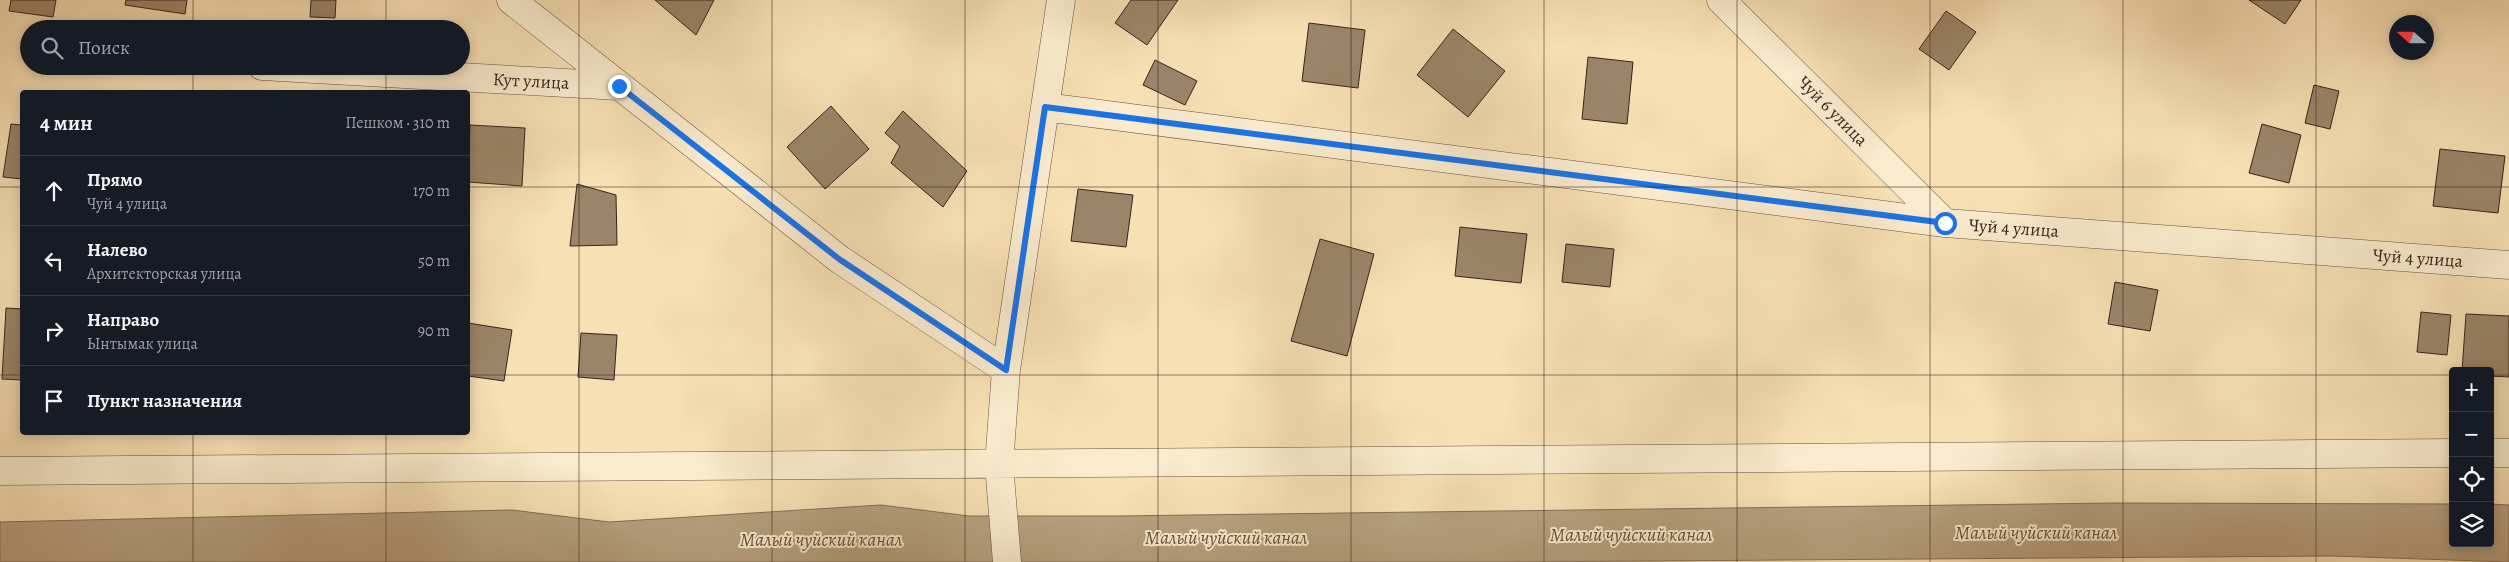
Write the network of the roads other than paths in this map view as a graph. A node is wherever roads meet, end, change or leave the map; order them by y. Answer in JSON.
{"nodes":[{"id":1,"x":511,"y":0,"type":"edge"},
{"id":2,"x":1721,"y":0,"type":"edge"},
{"id":3,"x":1055,"y":4,"type":"edge"},
{"id":4,"x":423,"y":75,"type":"edge"},
{"id":5,"x":619,"y":86,"type":"junction"},
{"id":6,"x":1045,"y":107,"type":"junction"},
{"id":7,"x":1945,"y":223,"type":"junction"},
{"id":8,"x":2509,"y":264,"type":"edge"},
{"id":9,"x":1006,"y":370,"type":"junction"},
{"id":10,"x":2509,"y":452,"type":"edge"},
{"id":11,"x":2449,"y":453,"type":"edge"},
{"id":12,"x":2494,"y":453,"type":"edge"},
{"id":13,"x":999,"y":464,"type":"junction"},
{"id":14,"x":0,"y":471,"type":"edge"},
{"id":15,"x":1007,"y":562,"type":"edge"}],
"edges":[{"from":1,"to":5,"type":"street"},
{"from":2,"to":7,"type":"street","name":"Чуй 6 улица"},
{"from":3,"to":6,"type":"street"},
{"from":4,"to":5,"type":"street","name":"Кут улица"},
{"from":5,"to":9,"type":"street"},
{"from":6,"to":7,"type":"street","name":"Чуй 4 улица"},
{"from":6,"to":9,"type":"street"},
{"from":7,"to":8,"type":"street","name":"Чуй 4 улица"},
{"from":9,"to":13,"type":"street"},
{"from":10,"to":12,"type":"street"},
{"from":11,"to":13,"type":"street"},
{"from":13,"to":14,"type":"street"},
{"from":13,"to":15,"type":"street"}]}
